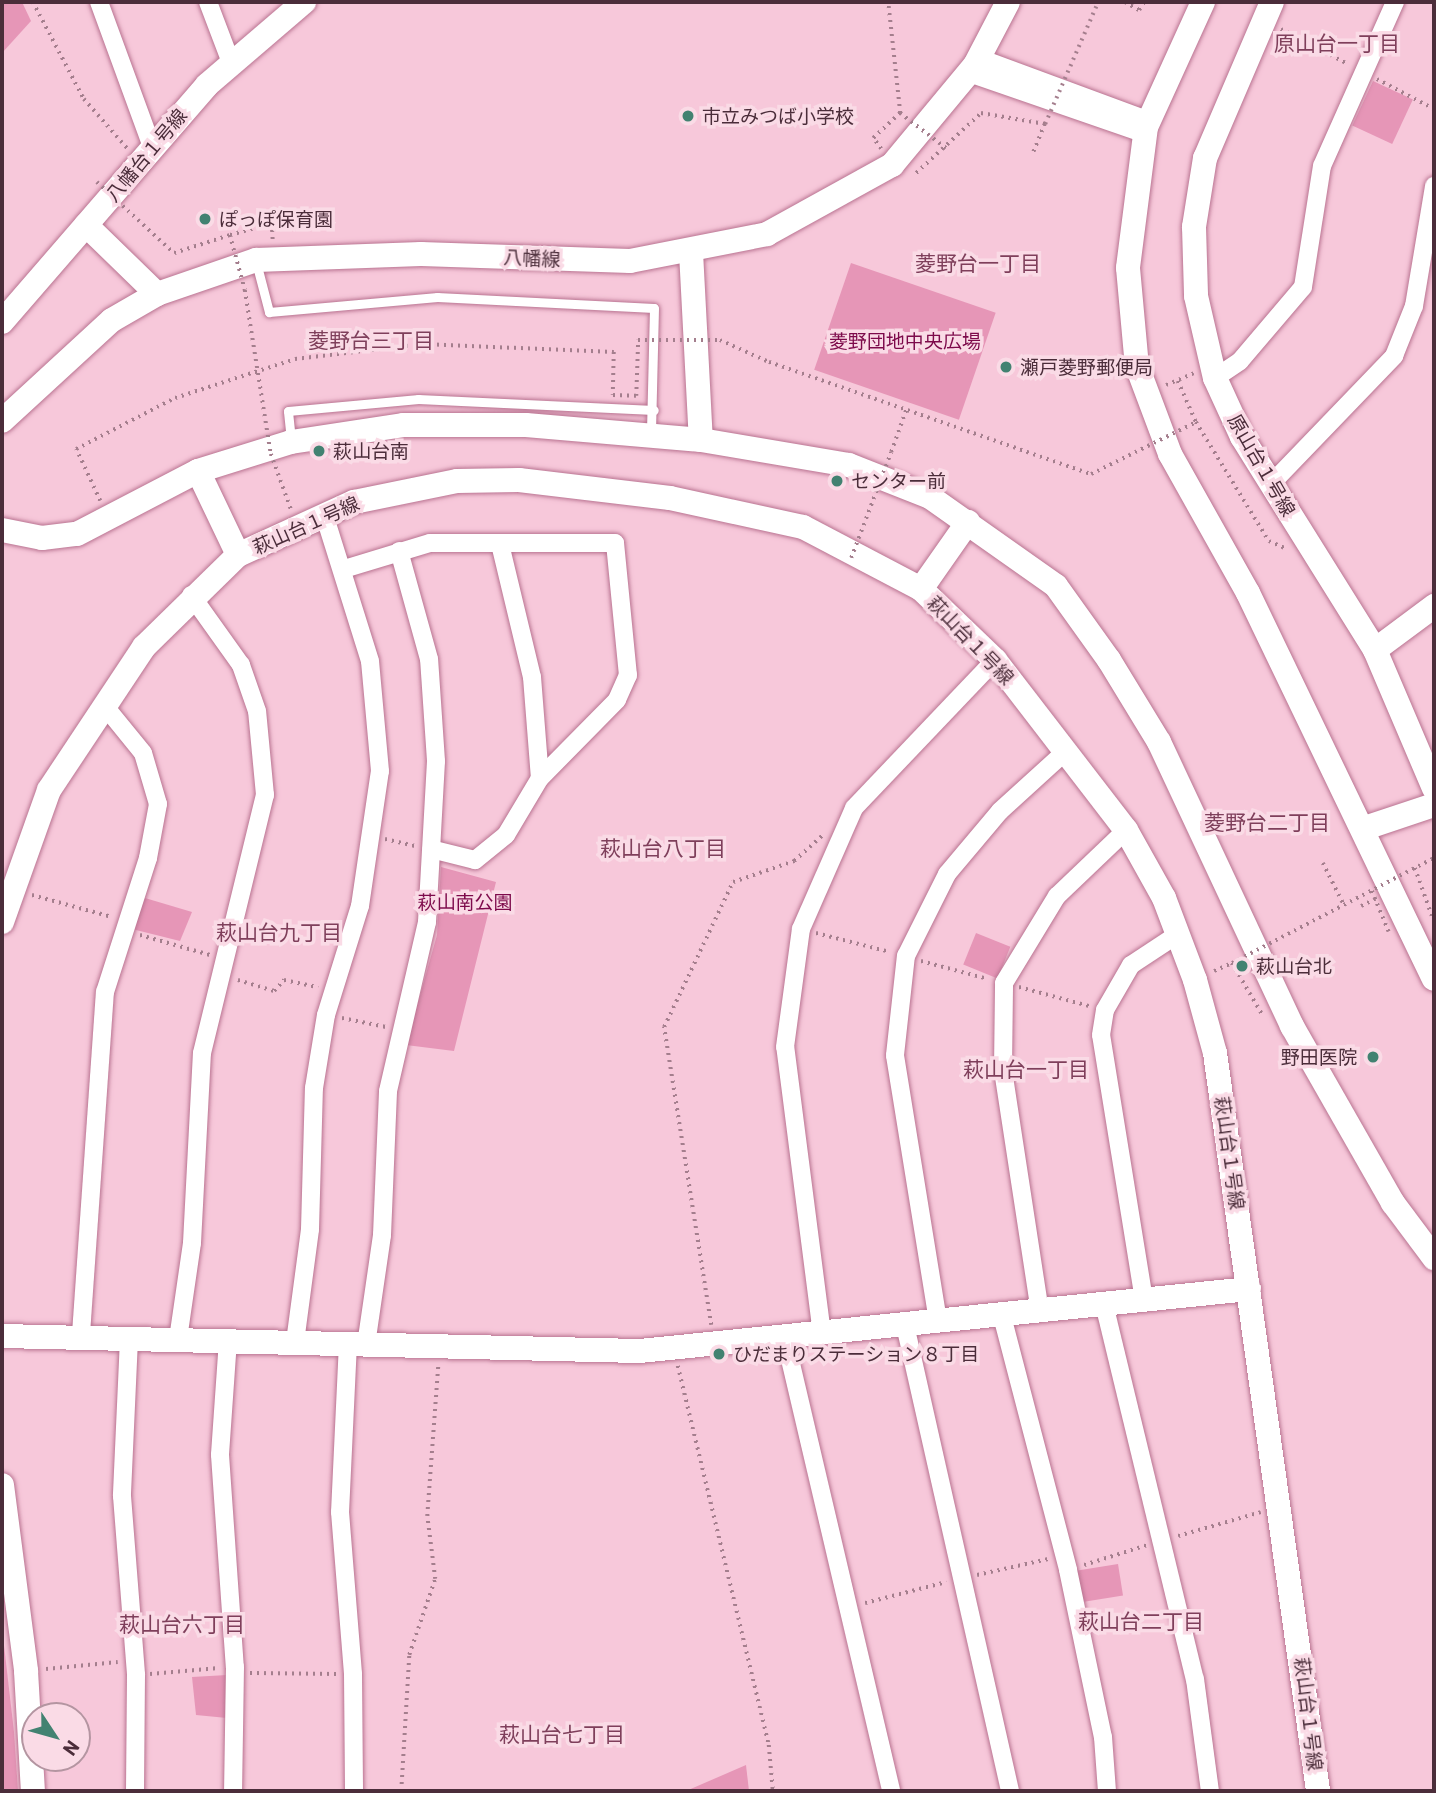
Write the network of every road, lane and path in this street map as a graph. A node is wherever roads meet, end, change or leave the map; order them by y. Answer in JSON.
{"nodes":[{"id":1,"x":33,"y":2,"type":"edge"},
{"id":2,"x":99,"y":2,"type":"edge"},
{"id":3,"x":208,"y":2,"type":"edge"},
{"id":4,"x":304,"y":2,"type":"edge"},
{"id":5,"x":888,"y":2,"type":"edge"},
{"id":6,"x":1008,"y":2,"type":"edge"},
{"id":7,"x":1098,"y":2,"type":"edge"},
{"id":8,"x":1125,"y":2,"type":"edge"},
{"id":9,"x":1144,"y":2,"type":"edge"},
{"id":10,"x":1202,"y":2,"type":"edge"},
{"id":11,"x":1272,"y":2,"type":"edge"},
{"id":12,"x":1395,"y":2,"type":"edge"},
{"id":13,"x":230,"y":60,"type":"junction"},
{"id":14,"x":974,"y":66,"type":"junction"},
{"id":15,"x":900,"y":113,"type":"junction"},
{"id":16,"x":1045,"y":124,"type":"junction"},
{"id":17,"x":1147,"y":127,"type":"junction"},
{"id":18,"x":126,"y":146,"type":"dead end"},
{"id":19,"x":152,"y":147,"type":"junction"},
{"id":20,"x":946,"y":148,"type":"junction"},
{"id":21,"x":1033,"y":154,"type":"dead end"},
{"id":22,"x":892,"y":164,"type":"junction"},
{"id":23,"x":916,"y":173,"type":"dead end"},
{"id":24,"x":97,"y":182,"type":"dead end"},
{"id":25,"x":1434,"y":186,"type":"edge"},
{"id":26,"x":86,"y":225,"type":"junction"},
{"id":27,"x":230,"y":235,"type":"junction"},
{"id":28,"x":691,"y":252,"type":"junction"},
{"id":29,"x":264,"y":258,"type":"junction"},
{"id":30,"x":157,"y":295,"type":"junction"},
{"id":31,"x":2,"y":322,"type":"edge"},
{"id":32,"x":1213,"y":372,"type":"junction"},
{"id":33,"x":1178,"y":381,"type":"junction"},
{"id":34,"x":1147,"y":392,"type":"junction"},
{"id":35,"x":906,"y":410,"type":"junction"},
{"id":36,"x":2,"y":421,"type":"edge"},
{"id":37,"x":653,"y":422,"type":"junction"},
{"id":38,"x":1196,"y":422,"type":"junction"},
{"id":39,"x":701,"y":440,"type":"junction"},
{"id":40,"x":198,"y":471,"type":"junction"},
{"id":41,"x":1271,"y":484,"type":"junction"},
{"id":42,"x":292,"y":512,"type":"dead end"},
{"id":43,"x":324,"y":514,"type":"junction"},
{"id":44,"x":108,"y":518,"type":"junction"},
{"id":45,"x":968,"y":522,"type":"junction"},
{"id":46,"x":2,"y":530,"type":"edge"},
{"id":47,"x":1307,"y":541,"type":"junction"},
{"id":48,"x":500,"y":544,"type":"junction"},
{"id":49,"x":399,"y":551,"type":"junction"},
{"id":50,"x":238,"y":555,"type":"junction"},
{"id":51,"x":851,"y":558,"type":"dead end"},
{"id":52,"x":344,"y":569,"type":"junction"},
{"id":53,"x":921,"y":589,"type":"junction"},
{"id":54,"x":191,"y":595,"type":"junction"},
{"id":55,"x":1434,"y":606,"type":"edge"},
{"id":56,"x":1375,"y":650,"type":"junction"},
{"id":57,"x":995,"y":660,"type":"junction"},
{"id":58,"x":103,"y":704,"type":"junction"},
{"id":59,"x":1066,"y":751,"type":"junction"},
{"id":60,"x":540,"y":778,"type":"junction"},
{"id":61,"x":1434,"y":788,"type":"edge"},
{"id":62,"x":1434,"y":805,"type":"edge"},
{"id":63,"x":854,"y":808,"type":"junction"},
{"id":64,"x":1365,"y":828,"type":"junction"},
{"id":65,"x":1126,"y":830,"type":"junction"},
{"id":66,"x":374,"y":837,"type":"junction"},
{"id":67,"x":431,"y":849,"type":"junction"},
{"id":68,"x":1434,"y":858,"type":"edge"},
{"id":69,"x":1323,"y":863,"type":"dead end"},
{"id":70,"x":1415,"y":868,"type":"junction"},
{"id":71,"x":9,"y":889,"type":"junction"},
{"id":72,"x":1372,"y":890,"type":"junction"},
{"id":73,"x":1380,"y":897,"type":"dead end"},
{"id":74,"x":1344,"y":905,"type":"junction"},
{"id":75,"x":1362,"y":906,"type":"dead end"},
{"id":76,"x":1432,"y":916,"type":"dead end"},
{"id":77,"x":2,"y":922,"type":"edge"},
{"id":78,"x":124,"y":925,"type":"junction"},
{"id":79,"x":801,"y":929,"type":"junction"},
{"id":80,"x":1389,"y":932,"type":"dead end"},
{"id":81,"x":1178,"y":934,"type":"junction"},
{"id":82,"x":906,"y":956,"type":"junction"},
{"id":83,"x":1232,"y":963,"type":"junction"},
{"id":84,"x":220,"y":966,"type":"junction"},
{"id":85,"x":1210,"y":973,"type":"dead end"},
{"id":86,"x":1434,"y":979,"type":"edge"},
{"id":87,"x":1004,"y":983,"type":"junction"},
{"id":88,"x":334,"y":990,"type":"junction"},
{"id":89,"x":1248,"y":998,"type":"dead end"},
{"id":90,"x":1105,"y":1010,"type":"junction"},
{"id":91,"x":327,"y":1014,"type":"junction"},
{"id":92,"x":398,"y":1030,"type":"junction"},
{"id":93,"x":1434,"y":1257,"type":"edge"},
{"id":94,"x":1249,"y":1289,"type":"junction"},
{"id":95,"x":1144,"y":1300,"type":"junction"},
{"id":96,"x":1104,"y":1304,"type":"junction"},
{"id":97,"x":1040,"y":1312,"type":"junction"},
{"id":98,"x":1002,"y":1316,"type":"junction"},
{"id":99,"x":938,"y":1321,"type":"junction"},
{"id":100,"x":905,"y":1325,"type":"junction"},
{"id":101,"x":81,"y":1334,"type":"junction"},
{"id":102,"x":822,"y":1334,"type":"junction"},
{"id":103,"x":2,"y":1336,"type":"edge"},
{"id":104,"x":785,"y":1338,"type":"junction"},
{"id":105,"x":129,"y":1339,"type":"junction"},
{"id":106,"x":178,"y":1339,"type":"junction"},
{"id":107,"x":228,"y":1340,"type":"junction"},
{"id":108,"x":295,"y":1342,"type":"junction"},
{"id":109,"x":713,"y":1342,"type":"junction"},
{"id":110,"x":357,"y":1344,"type":"junction"},
{"id":111,"x":674,"y":1347,"type":"junction"},
{"id":112,"x":440,"y":1348,"type":"junction"},
{"id":113,"x":2,"y":1485,"type":"edge"},
{"id":114,"x":135,"y":1667,"type":"junction"},
{"id":115,"x":235,"y":1670,"type":"junction"},
{"id":116,"x":26,"y":1671,"type":"junction"},
{"id":117,"x":353,"y":1674,"type":"junction"},
{"id":118,"x":33,"y":1791,"type":"edge"},
{"id":119,"x":135,"y":1791,"type":"edge"},
{"id":120,"x":233,"y":1791,"type":"edge"},
{"id":121,"x":354,"y":1791,"type":"edge"},
{"id":122,"x":401,"y":1791,"type":"edge"},
{"id":123,"x":773,"y":1791,"type":"edge"},
{"id":124,"x":891,"y":1791,"type":"edge"},
{"id":125,"x":1010,"y":1791,"type":"edge"},
{"id":126,"x":1107,"y":1791,"type":"edge"},
{"id":127,"x":1210,"y":1791,"type":"edge"},
{"id":128,"x":1318,"y":1791,"type":"edge"}],
"edges":[{"from":1,"to":18,"type":"path"},
{"from":2,"to":19,"type":"street"},
{"from":3,"to":13,"type":"street"},
{"from":4,"to":13,"type":"street","name":"八幡台１号線"},
{"from":5,"to":15,"type":"path"},
{"from":6,"to":14,"type":"street","name":"八幡線"},
{"from":7,"to":16,"type":"path","bridge":true},
{"from":8,"to":9,"type":"path"},
{"from":10,"to":17,"type":"street"},
{"from":11,"to":32,"type":"street","name":"原山台１号線"},
{"from":12,"to":32,"type":"street"},
{"from":13,"to":19,"type":"street","name":"八幡台１号線"},
{"from":14,"to":17,"type":"street"},
{"from":14,"to":22,"type":"street","name":"八幡線"},
{"from":15,"to":20,"type":"path","bridge":true},
{"from":15,"to":22,"type":"path"},
{"from":16,"to":20,"type":"path"},
{"from":16,"to":21,"type":"path"},
{"from":17,"to":34,"type":"street"},
{"from":19,"to":26,"type":"street","name":"八幡台１号線"},
{"from":20,"to":23,"type":"path"},
{"from":22,"to":28,"type":"street","name":"八幡線"},
{"from":24,"to":27,"type":"path","bridge":true},
{"from":25,"to":41,"type":"street"},
{"from":26,"to":30,"type":"street"},
{"from":26,"to":31,"type":"street","name":"八幡台１号線"},
{"from":27,"to":29,"type":"path"},
{"from":27,"to":42,"type":"path","bridge":true},
{"from":28,"to":29,"type":"street","name":"八幡線"},
{"from":28,"to":39,"type":"street"},
{"from":29,"to":30,"type":"street","name":"八幡線"},
{"from":29,"to":37,"type":"lane"},
{"from":30,"to":36,"type":"street","name":"八幡線"},
{"from":32,"to":33,"type":"path"},
{"from":32,"to":41,"type":"street","name":"原山台１号線"},
{"from":33,"to":34,"type":"path"},
{"from":33,"to":38,"type":"path"},
{"from":34,"to":64,"type":"street"},
{"from":35,"to":38,"type":"path","bridge":true},
{"from":35,"to":44,"type":"path","bridge":true},
{"from":35,"to":51,"type":"path","bridge":true},
{"from":37,"to":39,"type":"street"},
{"from":37,"to":40,"type":"street"},
{"from":38,"to":47,"type":"path"},
{"from":39,"to":45,"type":"street"},
{"from":40,"to":44,"type":"street"},
{"from":40,"to":50,"type":"street"},
{"from":41,"to":47,"type":"street","name":"原山台１号線"},
{"from":43,"to":50,"type":"street","name":"萩山台１号線"},
{"from":43,"to":52,"type":"street"},
{"from":43,"to":53,"type":"street","name":"萩山台１号線"},
{"from":44,"to":46,"type":"street"},
{"from":45,"to":53,"type":"street"},
{"from":45,"to":93,"type":"street"},
{"from":47,"to":56,"type":"street","name":"原山台１号線"},
{"from":48,"to":49,"type":"street"},
{"from":48,"to":60,"type":"street"},
{"from":48,"to":60,"type":"street"},
{"from":49,"to":52,"type":"street"},
{"from":49,"to":67,"type":"street"},
{"from":50,"to":54,"type":"street","name":"萩山台１号線"},
{"from":52,"to":66,"type":"street"},
{"from":53,"to":57,"type":"street","name":"萩山台１号線"},
{"from":54,"to":58,"type":"street","name":"萩山台１号線"},
{"from":54,"to":84,"type":"street"},
{"from":55,"to":56,"type":"street"},
{"from":56,"to":61,"type":"street","name":"原山台１号線"},
{"from":57,"to":59,"type":"street","name":"萩山台１号線"},
{"from":57,"to":63,"type":"street"},
{"from":58,"to":71,"type":"street","name":"萩山台１号線"},
{"from":58,"to":78,"type":"street"},
{"from":59,"to":65,"type":"street","name":"萩山台１号線"},
{"from":59,"to":82,"type":"street"},
{"from":60,"to":67,"type":"street"},
{"from":62,"to":64,"type":"street"},
{"from":63,"to":79,"type":"street"},
{"from":63,"to":109,"type":"path"},
{"from":64,"to":86,"type":"street"},
{"from":65,"to":81,"type":"street","name":"萩山台１号線"},
{"from":65,"to":87,"type":"street"},
{"from":66,"to":67,"type":"path"},
{"from":66,"to":88,"type":"street"},
{"from":67,"to":92,"type":"street"},
{"from":68,"to":70,"type":"path","bridge":true},
{"from":69,"to":74,"type":"path"},
{"from":70,"to":72,"type":"path","bridge":true},
{"from":70,"to":76,"type":"path"},
{"from":71,"to":77,"type":"street","name":"萩山台１号線"},
{"from":71,"to":78,"type":"path"},
{"from":72,"to":74,"type":"path","bridge":true},
{"from":72,"to":80,"type":"path","bridge":true},
{"from":73,"to":75,"type":"path"},
{"from":74,"to":83,"type":"path","bridge":true},
{"from":78,"to":84,"type":"path"},
{"from":78,"to":101,"type":"street"},
{"from":79,"to":82,"type":"path"},
{"from":79,"to":102,"type":"street"},
{"from":81,"to":90,"type":"street"},
{"from":81,"to":94,"type":"street","name":"萩山台１号線"},
{"from":82,"to":87,"type":"path"},
{"from":82,"to":99,"type":"street"},
{"from":83,"to":85,"type":"path"},
{"from":83,"to":89,"type":"path"},
{"from":84,"to":88,"type":"path"},
{"from":84,"to":106,"type":"street"},
{"from":87,"to":90,"type":"path"},
{"from":87,"to":97,"type":"street"},
{"from":88,"to":91,"type":"street"},
{"from":90,"to":95,"type":"street"},
{"from":91,"to":92,"type":"path"},
{"from":91,"to":108,"type":"street"},
{"from":92,"to":110,"type":"street"},
{"from":94,"to":95,"type":"street"},
{"from":94,"to":128,"type":"street","name":"萩山台１号線"},
{"from":95,"to":96,"type":"street"},
{"from":96,"to":97,"type":"street"},
{"from":96,"to":127,"type":"street"},
{"from":97,"to":98,"type":"street"},
{"from":98,"to":99,"type":"street"},
{"from":98,"to":126,"type":"street"},
{"from":99,"to":100,"type":"street"},
{"from":100,"to":102,"type":"street"},
{"from":100,"to":125,"type":"street"},
{"from":101,"to":103,"type":"street"},
{"from":101,"to":105,"type":"street"},
{"from":102,"to":104,"type":"street"},
{"from":104,"to":109,"type":"street"},
{"from":104,"to":124,"type":"street"},
{"from":105,"to":106,"type":"street"},
{"from":105,"to":114,"type":"street"},
{"from":106,"to":107,"type":"street"},
{"from":107,"to":108,"type":"street"},
{"from":107,"to":115,"type":"street"},
{"from":108,"to":110,"type":"street"},
{"from":109,"to":111,"type":"street"},
{"from":110,"to":112,"type":"street"},
{"from":110,"to":117,"type":"street"},
{"from":111,"to":112,"type":"street"},
{"from":111,"to":123,"type":"path"},
{"from":112,"to":122,"type":"path"},
{"from":113,"to":116,"type":"street"},
{"from":114,"to":115,"type":"path"},
{"from":114,"to":116,"type":"path"},
{"from":114,"to":119,"type":"street"},
{"from":115,"to":117,"type":"path"},
{"from":115,"to":120,"type":"street"},
{"from":116,"to":118,"type":"street"},
{"from":117,"to":121,"type":"street"}]}
